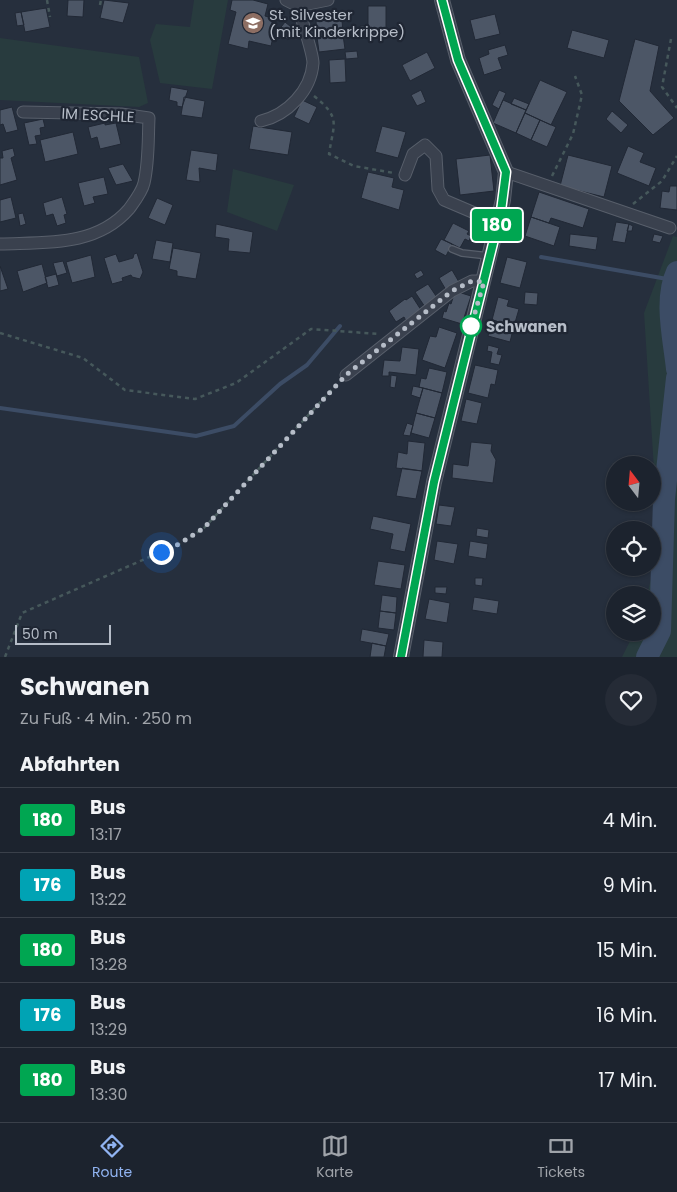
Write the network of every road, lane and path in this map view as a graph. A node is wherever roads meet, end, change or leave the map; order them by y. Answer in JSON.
{"nodes":[{"id":1,"x":47,"y":0,"type":"edge"},
{"id":2,"x":101,"y":0,"type":"edge"},
{"id":3,"x":286,"y":0,"type":"edge"},
{"id":4,"x":328,"y":0,"type":"edge"},
{"id":5,"x":442,"y":0,"type":"edge"},
{"id":6,"x":100,"y":5,"type":"dead end"},
{"id":7,"x":298,"y":6,"type":"junction"},
{"id":8,"x":50,"y":17,"type":"dead end"},
{"id":9,"x":671,"y":39,"type":"dead end"},
{"id":10,"x":574,"y":76,"type":"dead end"},
{"id":11,"x":305,"y":88,"type":"junction"},
{"id":12,"x":677,"y":108,"type":"edge"},
{"id":13,"x":23,"y":112,"type":"dead end"},
{"id":14,"x":261,"y":121,"type":"dead end"},
{"id":15,"x":677,"y":156,"type":"edge"},
{"id":16,"x":506,"y":172,"type":"junction"},
{"id":17,"x":405,"y":175,"type":"joint"},
{"id":18,"x":547,"y":186,"type":"junction"},
{"id":19,"x":622,"y":212,"type":"junction"},
{"id":20,"x":498,"y":222,"type":"junction"},
{"id":21,"x":670,"y":228,"type":"dead end"},
{"id":22,"x":0,"y":244,"type":"edge"},
{"id":23,"x":452,"y":249,"type":"dead end"},
{"id":24,"x":490,"y":256,"type":"junction"},
{"id":25,"x":484,"y":282,"type":"junction"},
{"id":26,"x":0,"y":333,"type":"edge"},
{"id":27,"x":396,"y":336,"type":"junction"},
{"id":28,"x":346,"y":375,"type":"joint"},
{"id":29,"x":5,"y":657,"type":"edge"},
{"id":30,"x":401,"y":657,"type":"edge"}],
"edges":[{"from":1,"to":8,"type":"path"},
{"from":2,"to":6,"type":"path"},
{"from":3,"to":7,"type":"street"},
{"from":4,"to":7,"type":"street"},
{"from":5,"to":16,"type":"street"},
{"from":7,"to":11,"type":"street"},
{"from":9,"to":12,"type":"path"},
{"from":10,"to":18,"type":"path"},
{"from":11,"to":14,"type":"street"},
{"from":11,"to":17,"type":"path"},
{"from":13,"to":22,"type":"street","name":"IM ESCHLE"},
{"from":15,"to":19,"type":"path"},
{"from":16,"to":18,"type":"street"},
{"from":16,"to":20,"type":"street"},
{"from":17,"to":20,"type":"street"},
{"from":18,"to":19,"type":"street"},
{"from":19,"to":21,"type":"street"},
{"from":20,"to":24,"type":"street"},
{"from":23,"to":24,"type":"lane"},
{"from":24,"to":25,"type":"street"},
{"from":25,"to":27,"type":"street"},
{"from":25,"to":30,"type":"street"},
{"from":26,"to":27,"type":"path"},
{"from":27,"to":28,"type":"street"},
{"from":28,"to":29,"type":"path"}]}
